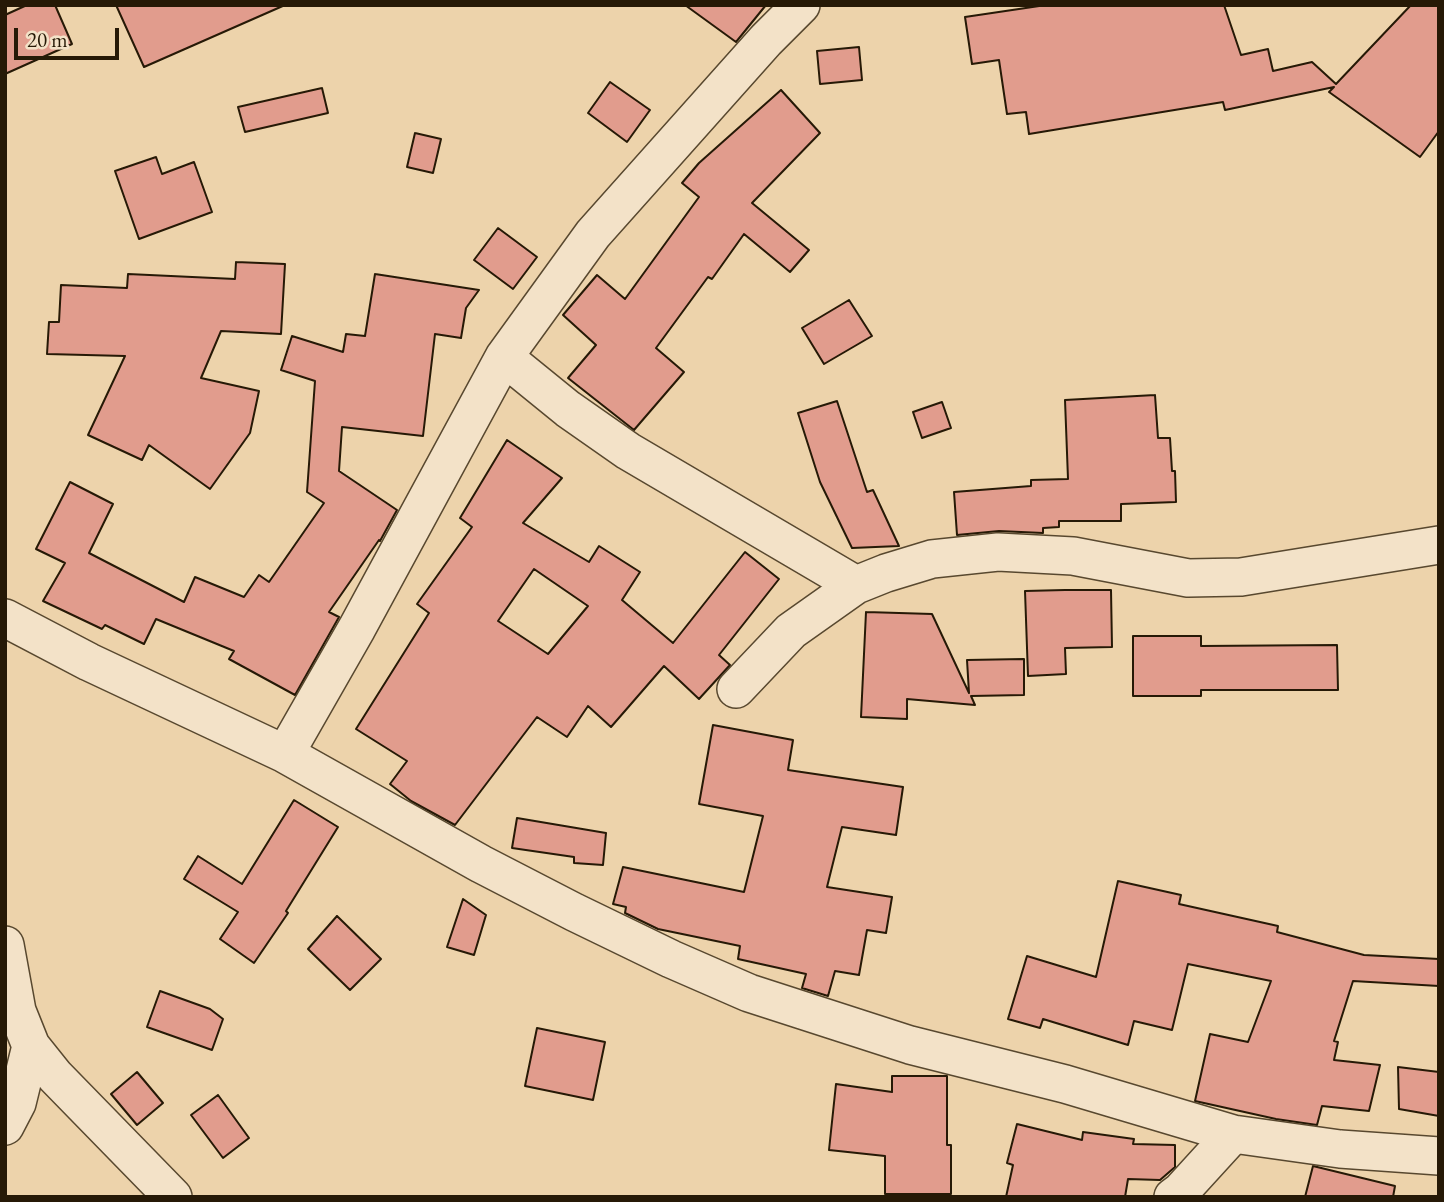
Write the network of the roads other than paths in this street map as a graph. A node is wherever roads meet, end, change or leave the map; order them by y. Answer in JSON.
{"nodes":[{"id":1,"x":801,"y":5,"type":"edge"},
{"id":2,"x":504,"y":357,"type":"junction"},
{"id":3,"x":1439,"y":545,"type":"edge"},
{"id":4,"x":856,"y":585,"type":"junction"},
{"id":5,"x":5,"y":618,"type":"edge"},
{"id":6,"x":736,"y":689,"type":"dead end"},
{"id":7,"x":285,"y":754,"type":"junction"},
{"id":8,"x":5,"y":945,"type":"edge"},
{"id":9,"x":11,"y":1011,"type":"edge"},
{"id":10,"x":31,"y":1046,"type":"junction"},
{"id":11,"x":5,"y":1126,"type":"edge"},
{"id":12,"x":1233,"y":1134,"type":"junction"},
{"id":13,"x":1439,"y":1156,"type":"edge"},
{"id":14,"x":173,"y":1197,"type":"edge"},
{"id":15,"x":1173,"y":1197,"type":"edge"}],
"edges":[{"from":1,"to":2,"type":"street"},
{"from":2,"to":4,"type":"street"},
{"from":2,"to":7,"type":"street"},
{"from":3,"to":4,"type":"street"},
{"from":4,"to":6,"type":"street"},
{"from":5,"to":7,"type":"street"},
{"from":7,"to":12,"type":"street"},
{"from":8,"to":9,"type":"street"},
{"from":9,"to":10,"type":"street"},
{"from":10,"to":11,"type":"street"},
{"from":10,"to":14,"type":"street"},
{"from":12,"to":13,"type":"street"},
{"from":12,"to":15,"type":"street"}]}
